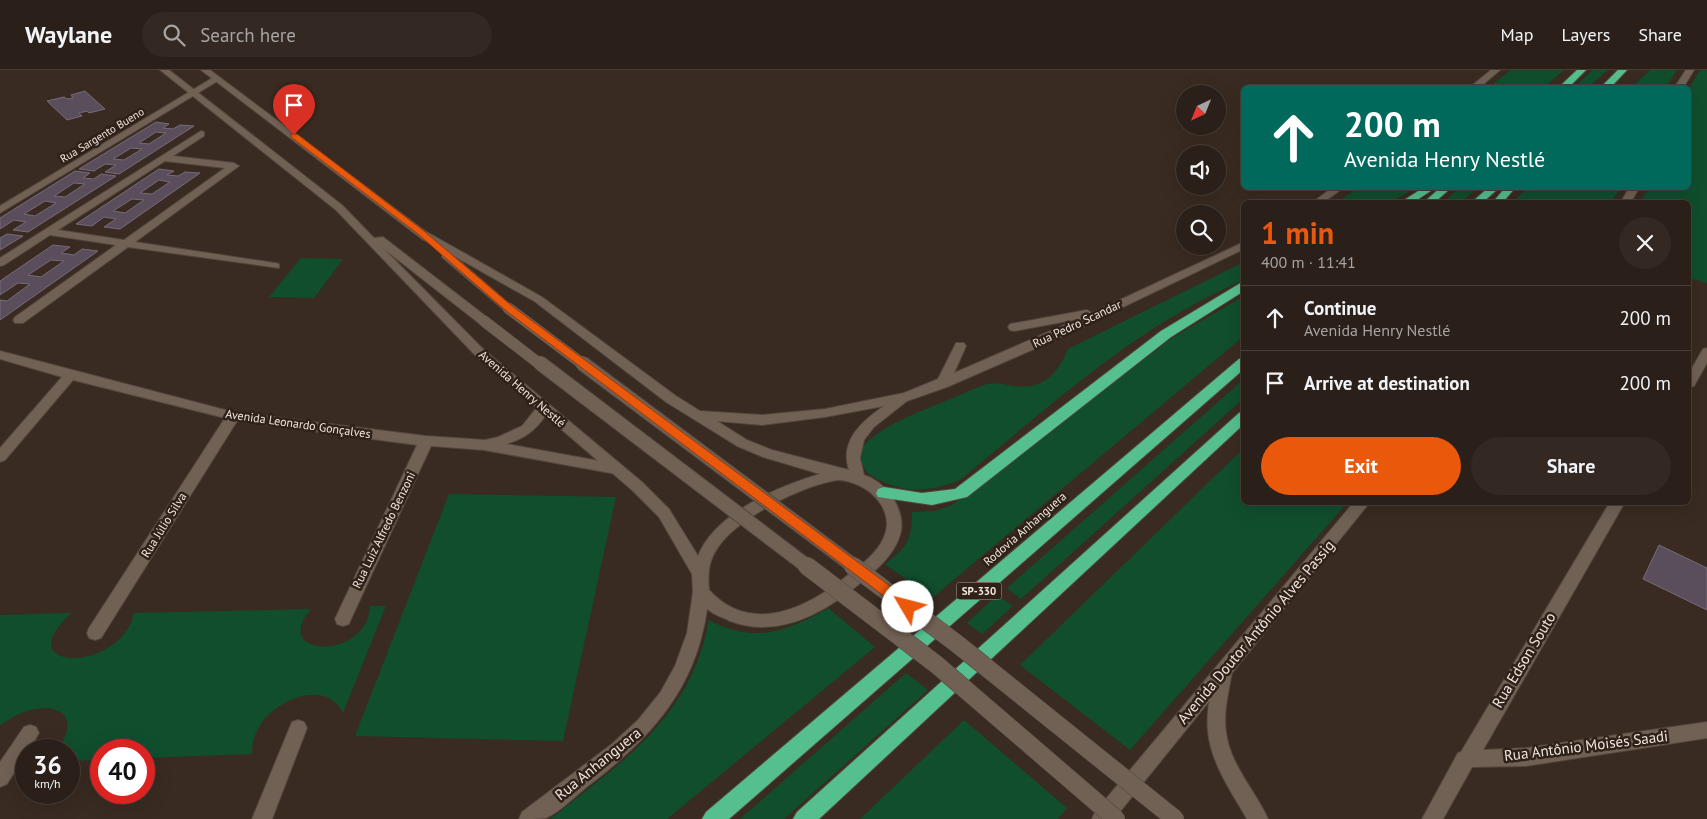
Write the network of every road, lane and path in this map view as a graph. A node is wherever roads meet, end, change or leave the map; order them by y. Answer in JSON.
{"nodes":[{"id":1,"x":164,"y":70,"type":"edge"},
{"id":2,"x":205,"y":70,"type":"edge"},
{"id":3,"x":1496,"y":70,"type":"edge"},
{"id":4,"x":1582,"y":70,"type":"edge"},
{"id":5,"x":1623,"y":70,"type":"edge"},
{"id":6,"x":1690,"y":70,"type":"edge"},
{"id":7,"x":217,"y":79,"type":"junction"},
{"id":8,"x":1477,"y":85,"type":"edge"},
{"id":9,"x":1565,"y":85,"type":"edge"},
{"id":10,"x":1607,"y":85,"type":"edge"},
{"id":11,"x":1680,"y":85,"type":"edge"},
{"id":12,"x":192,"y":93,"type":"junction"},
{"id":13,"x":201,"y":134,"type":"dead end"},
{"id":14,"x":163,"y":158,"type":"junction"},
{"id":15,"x":1335,"y":190,"type":"edge"},
{"id":16,"x":1427,"y":190,"type":"edge"},
{"id":17,"x":1444,"y":190,"type":"edge"},
{"id":18,"x":1492,"y":190,"type":"edge"},
{"id":19,"x":1508,"y":190,"type":"edge"},
{"id":20,"x":1321,"y":200,"type":"edge"},
{"id":21,"x":1410,"y":200,"type":"edge"},
{"id":22,"x":1431,"y":200,"type":"edge"},
{"id":23,"x":1479,"y":200,"type":"edge"},
{"id":24,"x":1500,"y":200,"type":"edge"},
{"id":25,"x":338,"y":207,"type":"junction"},
{"id":26,"x":0,"y":210,"type":"edge"},
{"id":27,"x":49,"y":232,"type":"junction"},
{"id":28,"x":421,"y":232,"type":"junction"},
{"id":29,"x":128,"y":243,"type":"junction"},
{"id":30,"x":1241,"y":246,"type":"edge"},
{"id":31,"x":0,"y":263,"type":"edge"},
{"id":32,"x":275,"y":266,"type":"dead end"},
{"id":33,"x":1241,"y":287,"type":"edge"},
{"id":34,"x":1108,"y":311,"type":"junction"},
{"id":35,"x":20,"y":320,"type":"dead end"},
{"id":36,"x":1014,"y":327,"type":"dead end"},
{"id":37,"x":960,"y":346,"type":"dead end"},
{"id":38,"x":1707,"y":352,"type":"edge"},
{"id":39,"x":0,"y":355,"type":"edge"},
{"id":40,"x":1241,"y":365,"type":"edge"},
{"id":41,"x":70,"y":375,"type":"junction"},
{"id":42,"x":1691,"y":380,"type":"edge"},
{"id":43,"x":942,"y":384,"type":"junction"},
{"id":44,"x":907,"y":397,"type":"junction"},
{"id":45,"x":543,"y":409,"type":"junction"},
{"id":46,"x":695,"y":414,"type":"junction"},
{"id":47,"x":233,"y":416,"type":"junction"},
{"id":48,"x":1241,"y":419,"type":"edge"},
{"id":49,"x":426,"y":441,"type":"junction"},
{"id":50,"x":484,"y":445,"type":"junction"},
{"id":51,"x":0,"y":457,"type":"edge"},
{"id":52,"x":616,"y":469,"type":"junction"},
{"id":53,"x":840,"y":475,"type":"junction"},
{"id":54,"x":858,"y":477,"type":"junction"},
{"id":55,"x":884,"y":493,"type":"junction"},
{"id":56,"x":1361,"y":505,"type":"edge"},
{"id":57,"x":1616,"y":505,"type":"edge"},
{"id":58,"x":700,"y":573,"type":"junction"},
{"id":59,"x":701,"y":592,"type":"junction"},
{"id":60,"x":343,"y":619,"type":"dead end"},
{"id":61,"x":95,"y":633,"type":"dead end"},
{"id":62,"x":1223,"y":671,"type":"junction"},
{"id":63,"x":298,"y":728,"type":"dead end"},
{"id":64,"x":1707,"y":730,"type":"edge"},
{"id":65,"x":30,"y":733,"type":"dead end"},
{"id":66,"x":1465,"y":760,"type":"junction"},
{"id":67,"x":0,"y":778,"type":"edge"},
{"id":68,"x":262,"y":819,"type":"edge"},
{"id":69,"x":529,"y":819,"type":"edge"},
{"id":70,"x":713,"y":819,"type":"edge"},
{"id":71,"x":804,"y":819,"type":"edge"},
{"id":72,"x":1102,"y":819,"type":"edge"},
{"id":73,"x":1116,"y":819,"type":"edge"},
{"id":74,"x":1175,"y":819,"type":"edge"},
{"id":75,"x":1258,"y":819,"type":"edge"},
{"id":76,"x":1432,"y":819,"type":"edge"}],
"edges":[{"from":1,"to":12,"type":"street","name":"Avenida Henry Nestlé"},
{"from":2,"to":7,"type":"street"},
{"from":3,"to":8,"type":"street"},
{"from":4,"to":9,"type":"highway"},
{"from":5,"to":10,"type":"highway"},
{"from":6,"to":11,"type":"street"},
{"from":7,"to":12,"type":"street","name":"Rua Sargento Bueno"},
{"from":7,"to":28,"type":"street"},
{"from":12,"to":25,"type":"street","name":"Avenida Henry Nestlé"},
{"from":12,"to":26,"type":"street","name":"Rua Sargento Bueno"},
{"from":13,"to":14,"type":"street"},
{"from":14,"to":27,"type":"street"},
{"from":14,"to":29,"type":"street"},
{"from":15,"to":20,"type":"street"},
{"from":16,"to":21,"type":"highway"},
{"from":17,"to":22,"type":"highway"},
{"from":18,"to":23,"type":"highway"},
{"from":19,"to":24,"type":"highway"},
{"from":25,"to":45,"type":"street","name":"Avenida Henry Nestlé"},
{"from":25,"to":73,"type":"street","name":"Avenida Henry Nestlé","bridge":true},
{"from":27,"to":29,"type":"street"},
{"from":27,"to":31,"type":"street"},
{"from":28,"to":46,"type":"street"},
{"from":28,"to":74,"type":"street","bridge":true},
{"from":29,"to":32,"type":"street"},
{"from":29,"to":35,"type":"street"},
{"from":30,"to":34,"type":"street","name":"Rua Pedro Scandar"},
{"from":33,"to":55,"type":"highway"},
{"from":34,"to":36,"type":"street"},
{"from":34,"to":43,"type":"street","name":"Rua Pedro Scandar"},
{"from":37,"to":43,"type":"street"},
{"from":38,"to":42,"type":"street"},
{"from":39,"to":41,"type":"street","name":"Avenida Leonardo Gonçalves"},
{"from":40,"to":70,"type":"highway","name":"Rodovia Anhanguera","number":"SP-330"},
{"from":41,"to":47,"type":"street","name":"Avenida Leonardo Gonçalves"},
{"from":41,"to":51,"type":"street"},
{"from":43,"to":44,"type":"street","name":"Rua Pedro Scandar"},
{"from":44,"to":46,"type":"street","name":"Rua Pedro Scandar"},
{"from":44,"to":54,"type":"street","name":"Rua Pedro Scandar"},
{"from":45,"to":50,"type":"street","name":"Avenida Leonardo Gonçalves"},
{"from":45,"to":52,"type":"street","name":"Avenida Henry Nestlé"},
{"from":46,"to":53,"type":"street"},
{"from":47,"to":49,"type":"street","name":"Avenida Leonardo Gonçalves"},
{"from":47,"to":61,"type":"street","name":"Rua Júlio Silva"},
{"from":48,"to":71,"type":"highway"},
{"from":49,"to":50,"type":"street","name":"Avenida Leonardo Gonçalves"},
{"from":49,"to":60,"type":"street","name":"Rua Luiz Alfredo Benzoni"},
{"from":50,"to":52,"type":"street","name":"Avenida Leonardo Gonçalves"},
{"from":52,"to":58,"type":"street","name":"Avenida Henry Nestlé"},
{"from":53,"to":54,"type":"street"},
{"from":53,"to":58,"type":"street"},
{"from":54,"to":55,"type":"street"},
{"from":55,"to":59,"type":"street"},
{"from":56,"to":62,"type":"street","name":"Avenida Doutor Antônio Alves Passig"},
{"from":57,"to":66,"type":"street","name":"Rua Edson Souto"},
{"from":58,"to":59,"type":"street"},
{"from":59,"to":69,"type":"street","name":"Rua Anhanguera"},
{"from":62,"to":72,"type":"street","name":"Avenida Doutor Antônio Alves Passig"},
{"from":62,"to":75,"type":"street"},
{"from":63,"to":68,"type":"street"},
{"from":64,"to":66,"type":"street","name":"Rua Antônio Moisés Saadi"},
{"from":65,"to":67,"type":"street"},
{"from":66,"to":76,"type":"street","name":"Rua Edson Souto"}]}
